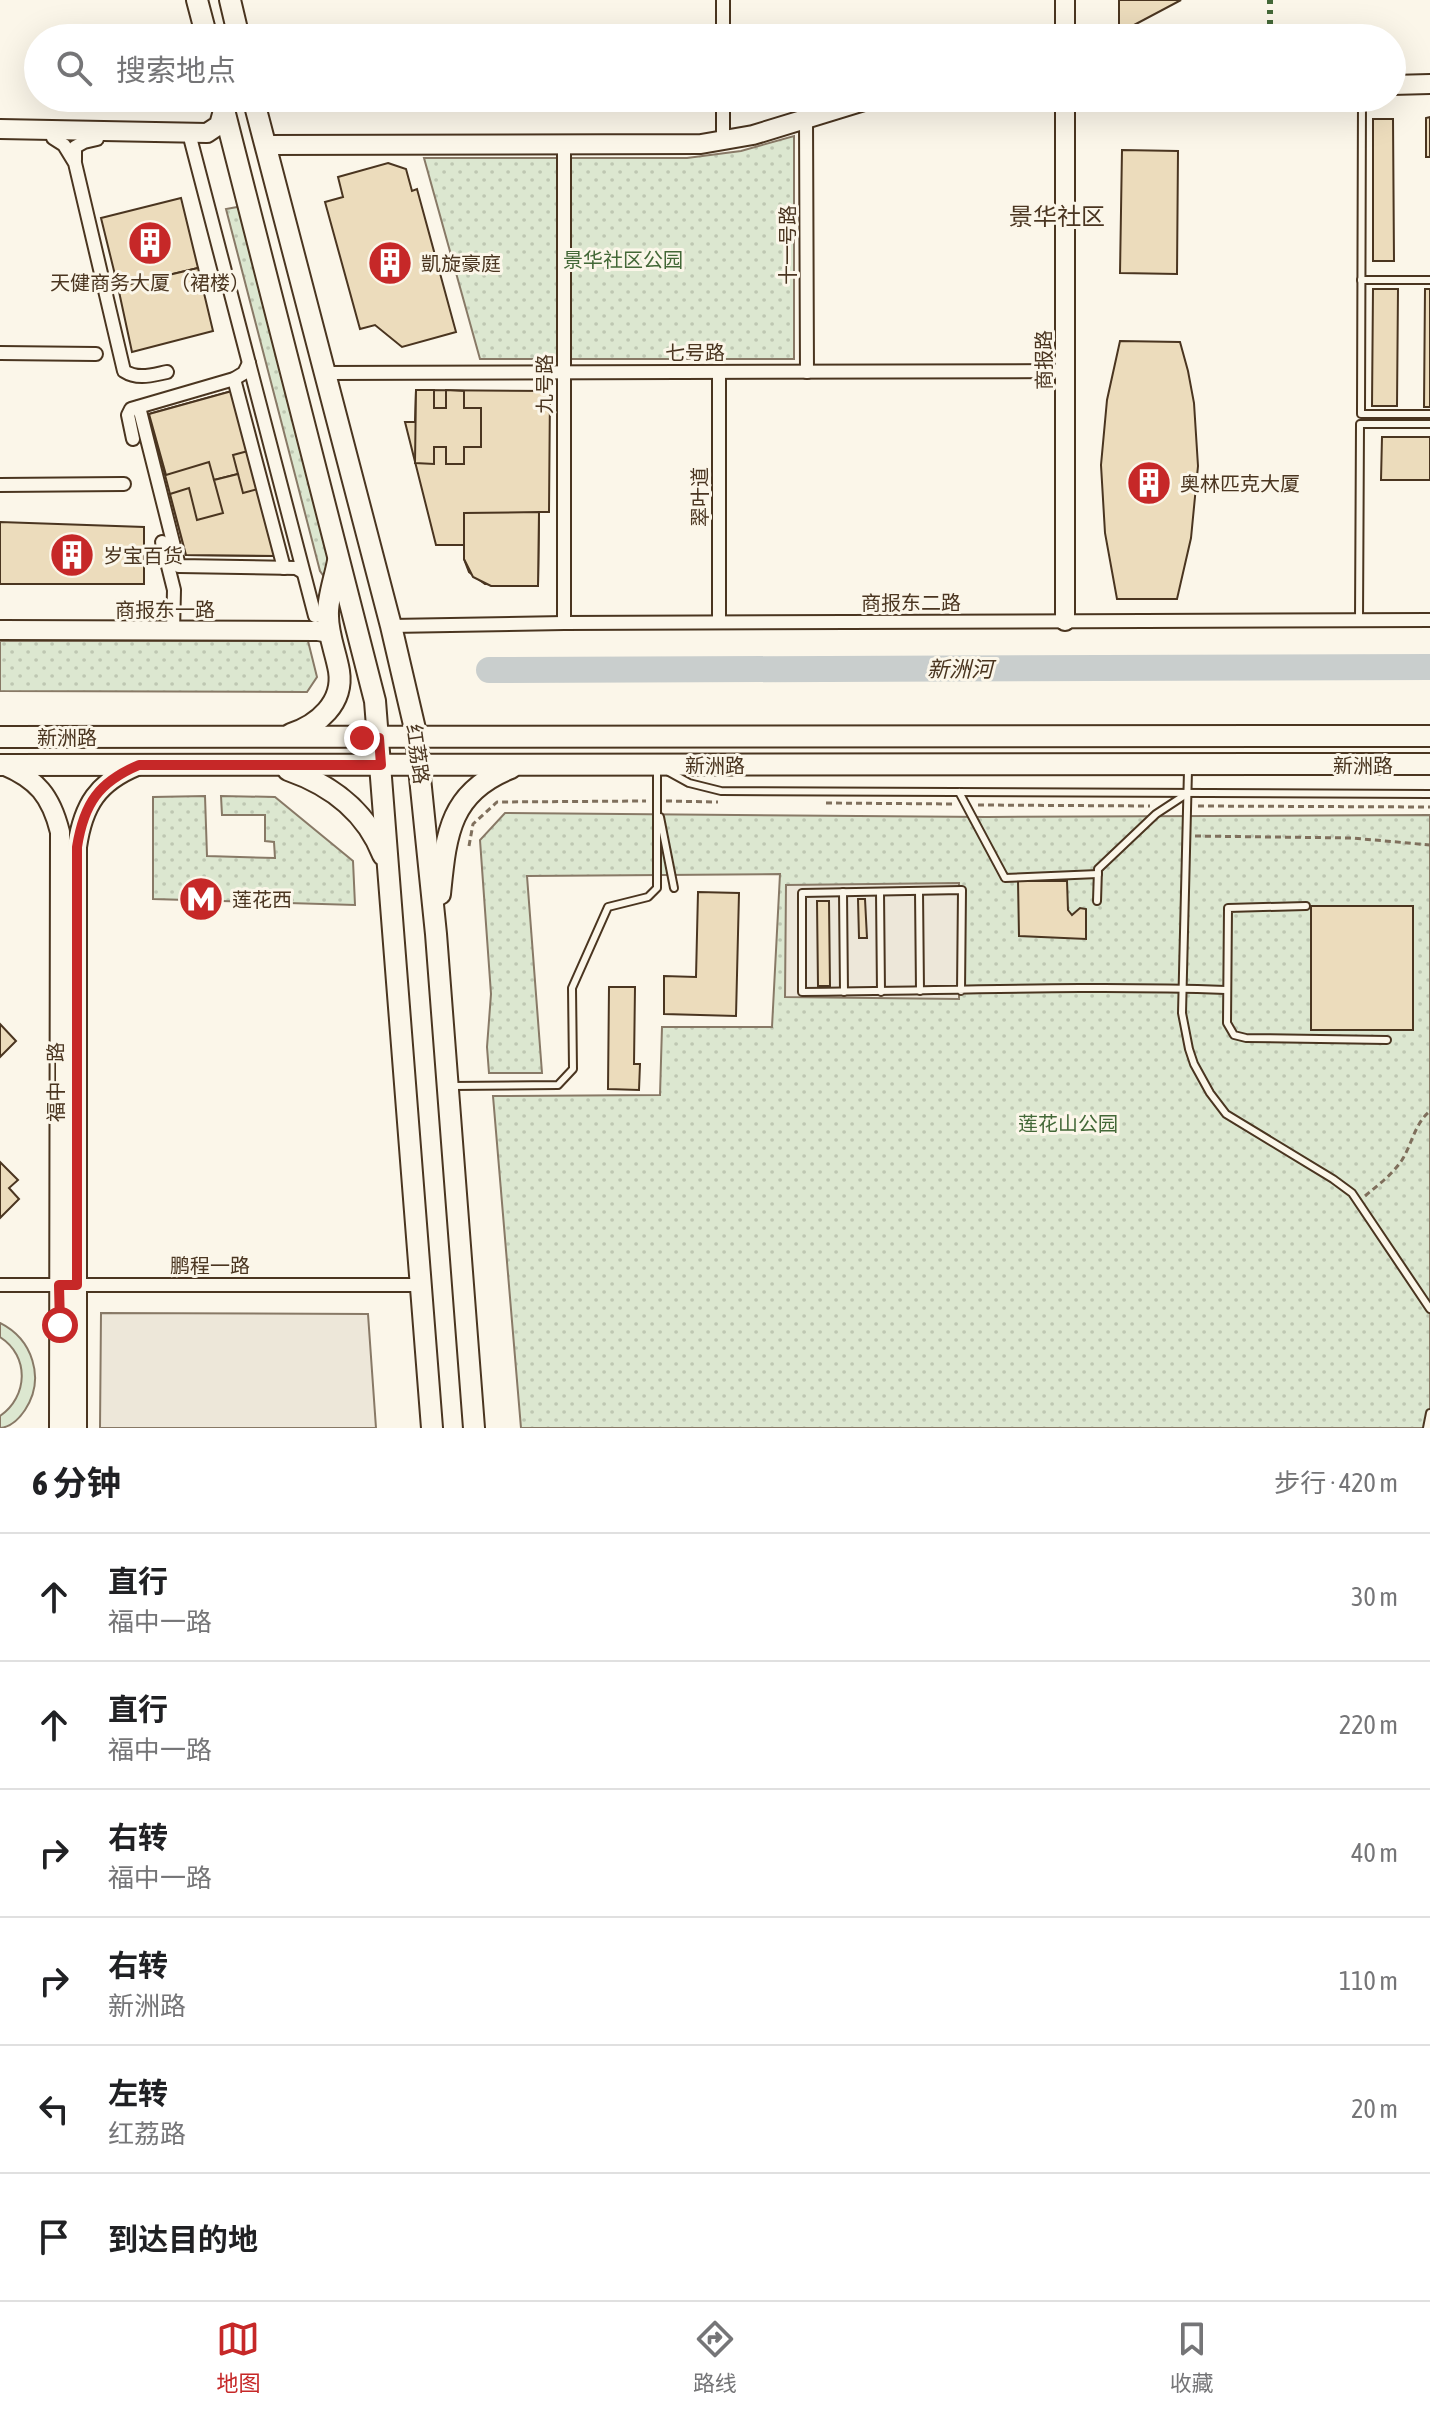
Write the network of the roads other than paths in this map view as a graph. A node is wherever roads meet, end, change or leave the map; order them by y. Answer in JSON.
{"nodes":[{"id":1,"x":197,"y":0,"type":"edge"},
{"id":2,"x":230,"y":0,"type":"edge"},
{"id":3,"x":723,"y":0,"type":"edge"},
{"id":4,"x":1065,"y":0,"type":"edge"},
{"id":5,"x":203,"y":24,"type":"edge"},
{"id":6,"x":236,"y":24,"type":"edge"},
{"id":7,"x":723,"y":24,"type":"edge"},
{"id":8,"x":1065,"y":24,"type":"edge"},
{"id":9,"x":1430,"y":84,"type":"edge"},
{"id":10,"x":1406,"y":85,"type":"edge"},
{"id":11,"x":221,"y":112,"type":"edge"},
{"id":12,"x":225,"y":112,"type":"edge"},
{"id":13,"x":257,"y":112,"type":"edge"},
{"id":14,"x":723,"y":112,"type":"edge"},
{"id":15,"x":826,"y":112,"type":"edge"},
{"id":16,"x":1065,"y":112,"type":"edge"},
{"id":17,"x":1362,"y":112,"type":"edge"},
{"id":18,"x":806,"y":118,"type":"junction"},
{"id":19,"x":0,"y":129,"type":"edge"},
{"id":20,"x":0,"y":137,"type":"edge"},
{"id":21,"x":53,"y":138,"type":"junction"},
{"id":22,"x":97,"y":139,"type":"junction"},
{"id":23,"x":191,"y":141,"type":"junction"},
{"id":24,"x":723,"y":141,"type":"junction"},
{"id":25,"x":265,"y":145,"type":"junction"},
{"id":26,"x":564,"y":145,"type":"junction"},
{"id":27,"x":236,"y":155,"type":"junction"},
{"id":28,"x":75,"y":163,"type":"junction"},
{"id":29,"x":1361,"y":280,"type":"junction"},
{"id":30,"x":1430,"y":280,"type":"edge"},
{"id":31,"x":0,"y":353,"type":"edge"},
{"id":32,"x":96,"y":354,"type":"dead end"},
{"id":33,"x":249,"y":363,"type":"junction"},
{"id":34,"x":1065,"y":371,"type":"junction"},
{"id":35,"x":167,"y":372,"type":"dead end"},
{"id":36,"x":564,"y":372,"type":"junction"},
{"id":37,"x":719,"y":372,"type":"junction"},
{"id":38,"x":807,"y":372,"type":"junction"},
{"id":39,"x":325,"y":373,"type":"junction"},
{"id":40,"x":234,"y":379,"type":"junction"},
{"id":41,"x":139,"y":407,"type":"junction"},
{"id":42,"x":1430,"y":414,"type":"edge"},
{"id":43,"x":1430,"y":424,"type":"edge"},
{"id":44,"x":133,"y":439,"type":"dead end"},
{"id":45,"x":124,"y":484,"type":"dead end"},
{"id":46,"x":0,"y":485,"type":"edge"},
{"id":47,"x":162,"y":542,"type":"dead end"},
{"id":48,"x":339,"y":557,"type":"junction"},
{"id":49,"x":179,"y":566,"type":"junction"},
{"id":50,"x":284,"y":568,"type":"junction"},
{"id":51,"x":303,"y":572,"type":"junction"},
{"id":52,"x":1430,"y":620,"type":"edge"},
{"id":53,"x":324,"y":621,"type":"junction"},
{"id":54,"x":1065,"y":621,"type":"junction"},
{"id":55,"x":1359,"y":621,"type":"junction"},
{"id":56,"x":719,"y":622,"type":"junction"},
{"id":57,"x":564,"y":623,"type":"junction"},
{"id":58,"x":391,"y":626,"type":"junction"},
{"id":59,"x":0,"y":630,"type":"edge"},
{"id":60,"x":175,"y":631,"type":"junction"},
{"id":61,"x":1430,"y":736,"type":"edge"},
{"id":62,"x":0,"y":737,"type":"edge"},
{"id":63,"x":274,"y":738,"type":"junction"},
{"id":64,"x":379,"y":738,"type":"junction"},
{"id":65,"x":417,"y":738,"type":"junction"},
{"id":66,"x":1430,"y":764,"type":"edge"},
{"id":67,"x":1,"y":765,"type":"edge"},
{"id":68,"x":139,"y":765,"type":"junction"},
{"id":69,"x":264,"y":765,"type":"junction"},
{"id":70,"x":381,"y":765,"type":"junction"},
{"id":71,"x":519,"y":765,"type":"junction"},
{"id":72,"x":657,"y":765,"type":"junction"},
{"id":73,"x":1188,"y":765,"type":"junction"},
{"id":74,"x":420,"y":766,"type":"junction"},
{"id":75,"x":959,"y":792,"type":"junction"},
{"id":76,"x":1188,"y":793,"type":"junction"},
{"id":77,"x":1430,"y":794,"type":"edge"},
{"id":78,"x":657,"y":801,"type":"junction"},
{"id":79,"x":389,"y":872,"type":"junction"},
{"id":80,"x":1098,"y":874,"type":"junction"},
{"id":81,"x":674,"y":888,"type":"dead end"},
{"id":82,"x":919,"y":891,"type":"junction"},
{"id":83,"x":843,"y":892,"type":"junction"},
{"id":84,"x":880,"y":892,"type":"junction"},
{"id":85,"x":1097,"y":901,"type":"dead end"},
{"id":86,"x":1306,"y":906,"type":"dead end"},
{"id":87,"x":436,"y":934,"type":"junction"},
{"id":88,"x":1182,"y":989,"type":"junction"},
{"id":89,"x":1226,"y":990,"type":"junction"},
{"id":90,"x":920,"y":991,"type":"junction"},
{"id":91,"x":961,"y":991,"type":"junction"},
{"id":92,"x":844,"y":992,"type":"junction"},
{"id":93,"x":881,"y":992,"type":"junction"},
{"id":94,"x":1387,"y":1040,"type":"dead end"},
{"id":95,"x":449,"y":1086,"type":"junction"},
{"id":96,"x":0,"y":1285,"type":"edge"},
{"id":97,"x":68,"y":1285,"type":"junction"},
{"id":98,"x":421,"y":1285,"type":"junction"},
{"id":99,"x":1430,"y":1309,"type":"edge"},
{"id":100,"x":1430,"y":1413,"type":"edge"},
{"id":101,"x":431,"y":1425,"type":"edge"},
{"id":102,"x":59,"y":1428,"type":"edge"},
{"id":103,"x":77,"y":1428,"type":"edge"},
{"id":104,"x":474,"y":1428,"type":"edge"},
{"id":105,"x":1427,"y":1428,"type":"edge"}],
"edges":[{"from":1,"to":5,"type":"main road"},
{"from":2,"to":6,"type":"main road"},
{"from":3,"to":7,"type":"street"},
{"from":4,"to":8,"type":"street"},
{"from":9,"to":10,"type":"street"},
{"from":11,"to":19,"type":"street"},
{"from":12,"to":27,"type":"main road","name":"红荔路"},
{"from":13,"to":25,"type":"main road","name":"红荔路"},
{"from":14,"to":24,"type":"street"},
{"from":15,"to":18,"type":"street"},
{"from":16,"to":34,"type":"street","name":"商报路"},
{"from":17,"to":29,"type":"lane"},
{"from":18,"to":24,"type":"street"},
{"from":18,"to":38,"type":"street","name":"十一号路"},
{"from":20,"to":21,"type":"street"},
{"from":21,"to":22,"type":"street"},
{"from":21,"to":28,"type":"street"},
{"from":22,"to":23,"type":"street"},
{"from":22,"to":28,"type":"street"},
{"from":23,"to":27,"type":"street"},
{"from":23,"to":33,"type":"street"},
{"from":24,"to":26,"type":"street"},
{"from":25,"to":26,"type":"street"},
{"from":25,"to":39,"type":"main road","name":"红荔路"},
{"from":26,"to":36,"type":"street","name":"九号路"},
{"from":27,"to":48,"type":"main road","name":"红荔路"},
{"from":28,"to":35,"type":"street"},
{"from":29,"to":30,"type":"lane"},
{"from":29,"to":42,"type":"lane"},
{"from":31,"to":32,"type":"street"},
{"from":33,"to":40,"type":"street"},
{"from":33,"to":51,"type":"street"},
{"from":34,"to":38,"type":"street","name":"七号路"},
{"from":34,"to":54,"type":"street","name":"商报路"},
{"from":36,"to":37,"type":"street","name":"七号路"},
{"from":36,"to":39,"type":"street","name":"七号路"},
{"from":36,"to":57,"type":"street","name":"九号路"},
{"from":37,"to":38,"type":"street","name":"七号路"},
{"from":37,"to":56,"type":"street","name":"翠叶道"},
{"from":39,"to":58,"type":"main road","name":"红荔路"},
{"from":40,"to":41,"type":"street"},
{"from":40,"to":50,"type":"street"},
{"from":41,"to":44,"type":"street"},
{"from":41,"to":49,"type":"street"},
{"from":43,"to":55,"type":"lane"},
{"from":45,"to":46,"type":"street"},
{"from":47,"to":60,"type":"street"},
{"from":48,"to":53,"type":"main road"},
{"from":48,"to":64,"type":"main road","name":"红荔路"},
{"from":49,"to":50,"type":"street"},
{"from":49,"to":60,"type":"street"},
{"from":50,"to":51,"type":"street"},
{"from":51,"to":53,"type":"street"},
{"from":52,"to":55,"type":"street","name":"商报东二路"},
{"from":53,"to":60,"type":"street","name":"商报东一路"},
{"from":53,"to":63,"type":"main road"},
{"from":54,"to":55,"type":"street","name":"商报东二路"},
{"from":54,"to":56,"type":"street","name":"商报东二路"},
{"from":56,"to":57,"type":"street","name":"商报东二路"},
{"from":57,"to":58,"type":"street","name":"商报东二路"},
{"from":58,"to":65,"type":"main road","name":"红荔路"},
{"from":59,"to":60,"type":"street","name":"商报东一路"},
{"from":61,"to":65,"type":"main road","name":"新洲路"},
{"from":62,"to":63,"type":"main road","name":"新洲路"},
{"from":63,"to":64,"type":"main road","name":"新洲路"},
{"from":64,"to":65,"type":"main road","name":"新洲路"},
{"from":64,"to":70,"type":"main road","name":"红荔路"},
{"from":65,"to":74,"type":"main road","name":"红荔路"},
{"from":66,"to":73,"type":"main road","name":"新洲路"},
{"from":67,"to":68,"type":"main road","name":"新洲路"},
{"from":67,"to":97,"type":"street","name":"福中一路"},
{"from":68,"to":69,"type":"main road","name":"新洲路"},
{"from":68,"to":97,"type":"street","name":"福中一路"},
{"from":69,"to":70,"type":"main road","name":"新洲路"},
{"from":69,"to":79,"type":"main road"},
{"from":70,"to":74,"type":"main road","name":"新洲路"},
{"from":70,"to":79,"type":"main road","name":"红荔路"},
{"from":71,"to":72,"type":"main road","name":"新洲路"},
{"from":71,"to":74,"type":"main road","name":"新洲路"},
{"from":71,"to":87,"type":"main road"},
{"from":72,"to":73,"type":"main road","name":"新洲路"},
{"from":72,"to":75,"type":"lane"},
{"from":72,"to":78,"type":"lane"},
{"from":73,"to":76,"type":"lane"},
{"from":74,"to":87,"type":"main road","name":"红荔路"},
{"from":75,"to":76,"type":"lane"},
{"from":75,"to":80,"type":"lane"},
{"from":76,"to":77,"type":"lane"},
{"from":76,"to":80,"type":"lane"},
{"from":76,"to":88,"type":"lane"},
{"from":78,"to":81,"type":"lane"},
{"from":78,"to":95,"type":"lane"},
{"from":79,"to":98,"type":"main road","name":"红荔路"},
{"from":80,"to":85,"type":"lane"},
{"from":82,"to":84,"type":"lane"},
{"from":82,"to":90,"type":"lane"},
{"from":82,"to":91,"type":"lane"},
{"from":83,"to":84,"type":"lane"},
{"from":83,"to":92,"type":"lane"},
{"from":83,"to":92,"type":"lane"},
{"from":84,"to":93,"type":"lane"},
{"from":86,"to":89,"type":"lane"},
{"from":87,"to":95,"type":"main road","name":"红荔路"},
{"from":88,"to":89,"type":"lane"},
{"from":88,"to":91,"type":"lane"},
{"from":88,"to":99,"type":"lane"},
{"from":89,"to":94,"type":"lane"},
{"from":90,"to":91,"type":"lane"},
{"from":90,"to":93,"type":"lane"},
{"from":92,"to":93,"type":"lane"},
{"from":95,"to":104,"type":"main road","name":"红荔路"},
{"from":96,"to":97,"type":"street","name":"鹏程一路"},
{"from":97,"to":98,"type":"street","name":"鹏程一路"},
{"from":97,"to":102,"type":"street","name":"福中一路"},
{"from":97,"to":103,"type":"street","name":"福中一路"},
{"from":98,"to":101,"type":"main road","name":"红荔路"},
{"from":100,"to":105,"type":"lane"}]}
